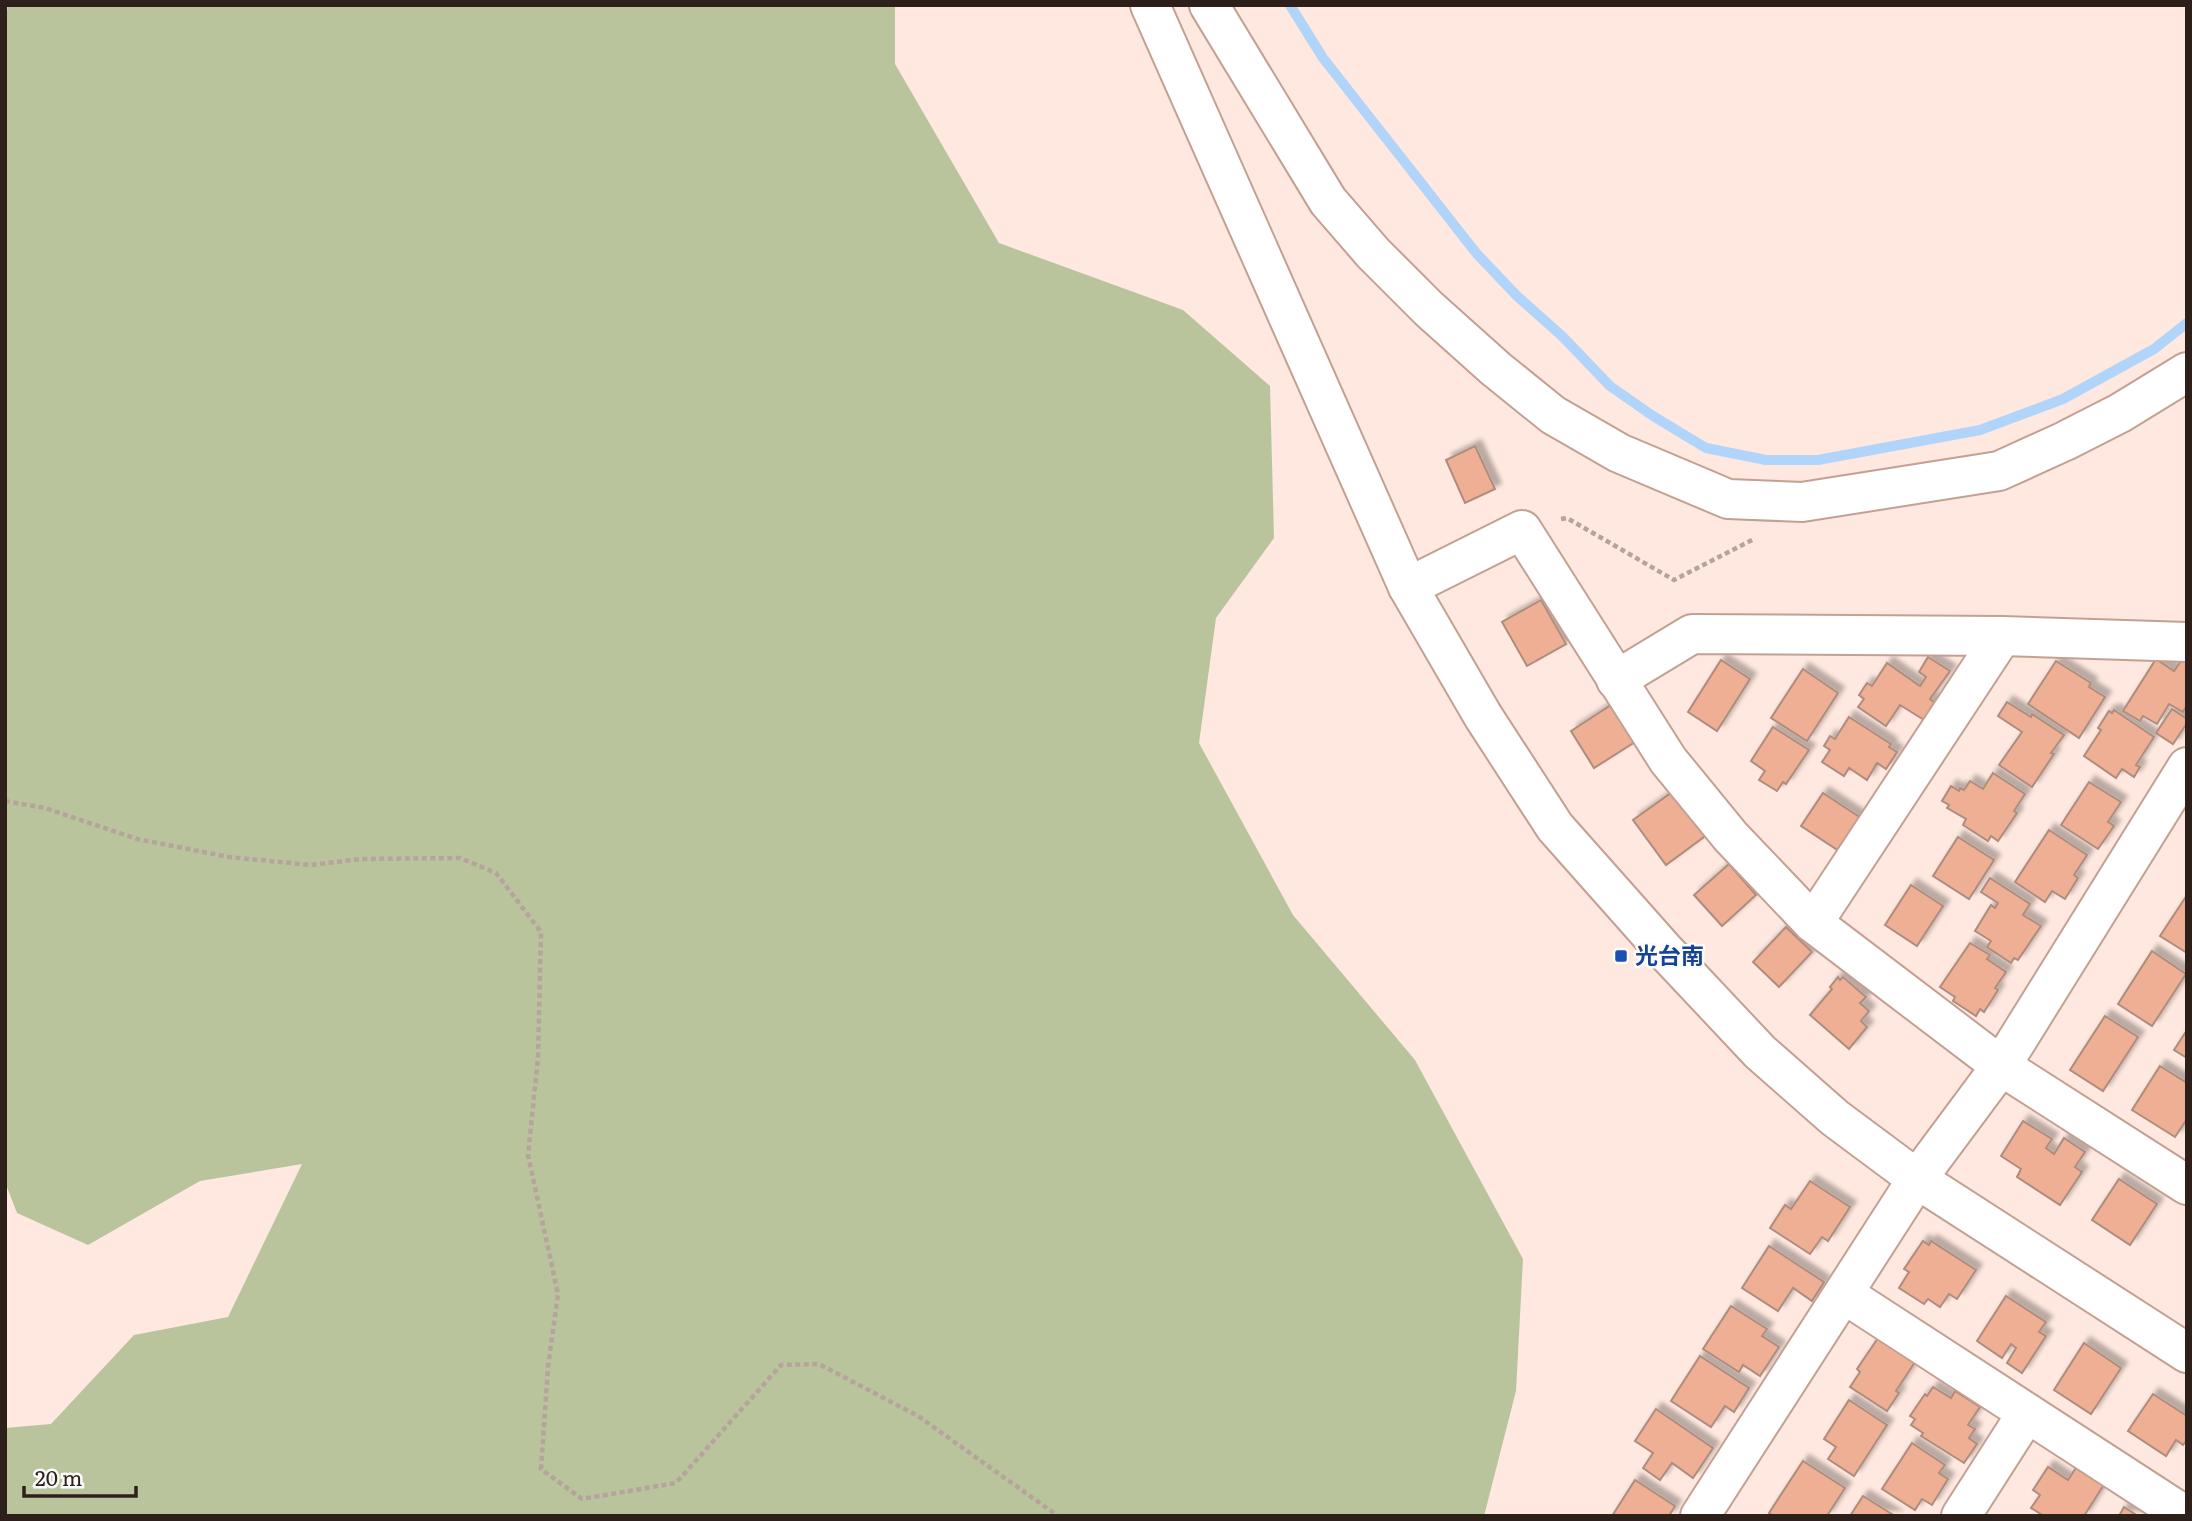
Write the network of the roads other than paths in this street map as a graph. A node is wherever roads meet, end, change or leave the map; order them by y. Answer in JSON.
{"nodes":[{"id":1,"x":1150,"y":5,"type":"edge"},
{"id":2,"x":1209,"y":5,"type":"edge"},
{"id":3,"x":2187,"y":372,"type":"edge"},
{"id":4,"x":1408,"y":587,"type":"junction"},
{"id":5,"x":2002,"y":636,"type":"junction"},
{"id":6,"x":2187,"y":642,"type":"edge"},
{"id":7,"x":1616,"y":680,"type":"junction"},
{"id":8,"x":2187,"y":767,"type":"edge"},
{"id":9,"x":1813,"y":923,"type":"junction"},
{"id":10,"x":2001,"y":1066,"type":"junction"},
{"id":11,"x":2185,"y":1178,"type":"edge"},
{"id":12,"x":1917,"y":1179,"type":"junction"},
{"id":13,"x":1844,"y":1294,"type":"junction"},
{"id":14,"x":2187,"y":1353,"type":"edge"},
{"id":15,"x":2027,"y":1413,"type":"junction"},
{"id":16,"x":1700,"y":1516,"type":"edge"},
{"id":17,"x":1961,"y":1516,"type":"edge"},
{"id":18,"x":2186,"y":1516,"type":"edge"}],
"edges":[{"from":1,"to":4,"type":"street"},
{"from":2,"to":3,"type":"street"},
{"from":4,"to":7,"type":"street"},
{"from":4,"to":12,"type":"street"},
{"from":5,"to":6,"type":"street"},
{"from":5,"to":7,"type":"street"},
{"from":5,"to":9,"type":"street"},
{"from":7,"to":9,"type":"street"},
{"from":8,"to":10,"type":"street"},
{"from":9,"to":10,"type":"street"},
{"from":10,"to":11,"type":"street"},
{"from":10,"to":12,"type":"street"},
{"from":12,"to":13,"type":"street"},
{"from":12,"to":14,"type":"street"},
{"from":13,"to":15,"type":"street"},
{"from":13,"to":16,"type":"street"},
{"from":15,"to":17,"type":"street"},
{"from":15,"to":18,"type":"street"}]}
